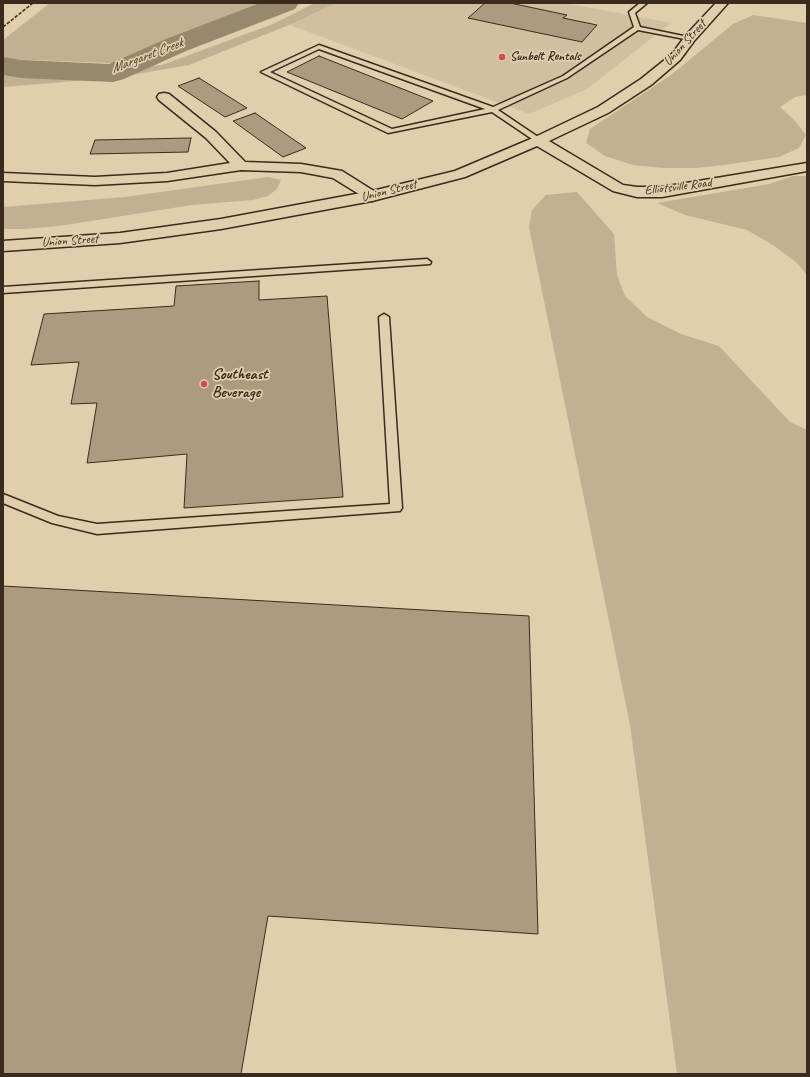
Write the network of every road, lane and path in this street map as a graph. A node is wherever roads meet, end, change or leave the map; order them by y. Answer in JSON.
{"nodes":[{"id":1,"x":644,"y":3,"type":"edge"},
{"id":2,"x":719,"y":3,"type":"edge"},
{"id":3,"x":637,"y":28,"type":"junction"},
{"id":4,"x":690,"y":38,"type":"junction"},
{"id":5,"x":164,"y":97,"type":"dead end"},
{"id":6,"x":492,"y":110,"type":"junction"},
{"id":7,"x":538,"y":141,"type":"junction"},
{"id":8,"x":241,"y":166,"type":"junction"},
{"id":9,"x":807,"y":168,"type":"edge"},
{"id":10,"x":3,"y":177,"type":"edge"},
{"id":11,"x":372,"y":196,"type":"junction"},
{"id":12,"x":3,"y":246,"type":"edge"},
{"id":13,"x":427,"y":262,"type":"dead end"},
{"id":14,"x":3,"y":290,"type":"edge"},
{"id":15,"x":384,"y":317,"type":"dead end"},
{"id":16,"x":3,"y":498,"type":"edge"}],
"edges":[{"from":1,"to":3,"type":"lane"},
{"from":2,"to":4,"type":"main road","name":"Union Street"},
{"from":3,"to":4,"type":"lane"},
{"from":3,"to":6,"type":"lane"},
{"from":4,"to":7,"type":"main road","name":"Union Street"},
{"from":5,"to":8,"type":"main road"},
{"from":6,"to":6,"type":"lane"},
{"from":6,"to":7,"type":"lane"},
{"from":7,"to":9,"type":"main road","name":"Elliotsville Road"},
{"from":7,"to":11,"type":"main road","name":"Union Street"},
{"from":8,"to":10,"type":"main road"},
{"from":8,"to":11,"type":"main road"},
{"from":11,"to":12,"type":"main road","name":"Union Street"},
{"from":13,"to":14,"type":"lane"},
{"from":15,"to":16,"type":"lane"}]}
